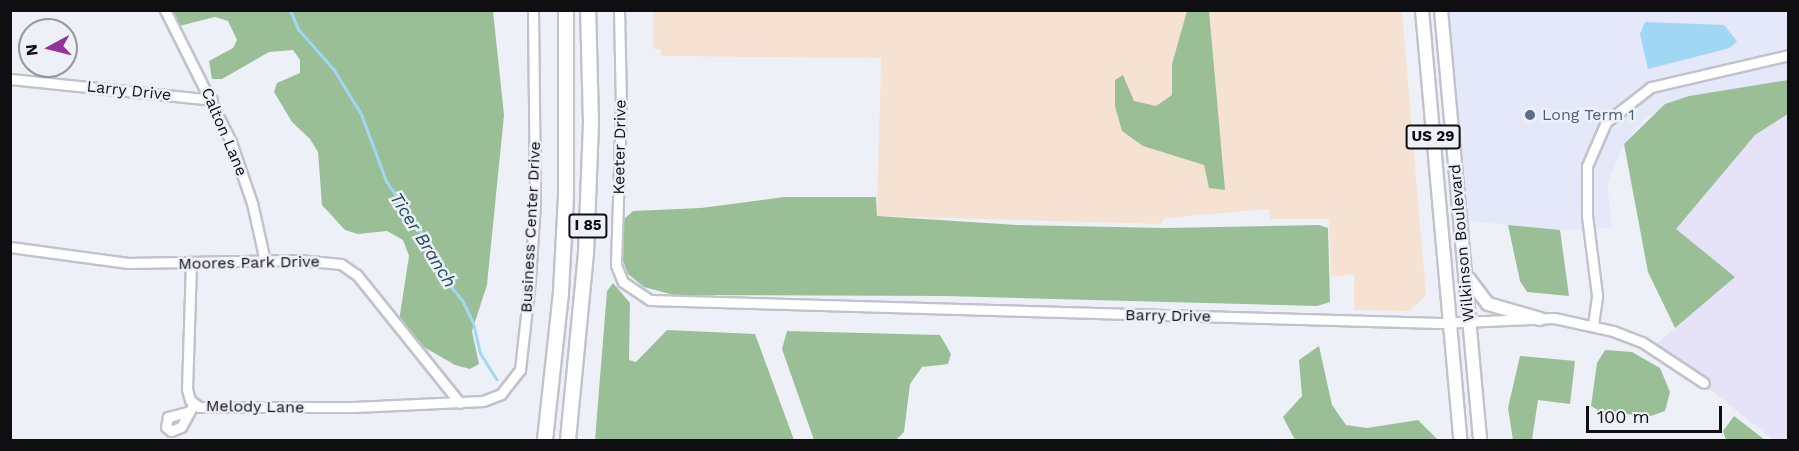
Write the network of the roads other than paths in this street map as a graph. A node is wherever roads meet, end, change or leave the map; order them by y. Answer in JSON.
{"nodes":[{"id":1,"x":165,"y":10,"type":"edge"},
{"id":2,"x":533,"y":10,"type":"edge"},
{"id":3,"x":566,"y":10,"type":"edge"},
{"id":4,"x":588,"y":10,"type":"edge"},
{"id":5,"x":619,"y":10,"type":"edge"},
{"id":6,"x":1422,"y":10,"type":"edge"},
{"id":7,"x":1442,"y":10,"type":"edge"},
{"id":8,"x":1788,"y":55,"type":"edge"},
{"id":9,"x":10,"y":79,"type":"edge"},
{"id":10,"x":212,"y":100,"type":"junction"},
{"id":11,"x":10,"y":247,"type":"edge"},
{"id":12,"x":265,"y":261,"type":"junction"},
{"id":13,"x":191,"y":263,"type":"junction"},
{"id":14,"x":1465,"y":270,"type":"junction"},
{"id":15,"x":623,"y":282,"type":"joint"},
{"id":16,"x":1540,"y":319,"type":"junction"},
{"id":17,"x":1470,"y":322,"type":"junction"},
{"id":18,"x":1449,"y":323,"type":"junction"},
{"id":19,"x":1593,"y":326,"type":"junction"},
{"id":20,"x":1704,"y":383,"type":"dead end"},
{"id":21,"x":459,"y":403,"type":"junction"},
{"id":22,"x":545,"y":441,"type":"edge"},
{"id":23,"x":568,"y":441,"type":"edge"},
{"id":24,"x":1460,"y":441,"type":"edge"},
{"id":25,"x":1480,"y":441,"type":"edge"}],
"edges":[{"from":1,"to":10,"type":"street","name":"Calton Lane"},
{"from":2,"to":21,"type":"street","name":"Business Center Drive"},
{"from":3,"to":22,"type":"highway","number":"I 85"},
{"from":4,"to":23,"type":"highway","number":"I 85"},
{"from":5,"to":15,"type":"street","name":"Keeter Drive"},
{"from":6,"to":18,"type":"main road","name":"Wilkinson Boulevard","number":"US 29"},
{"from":7,"to":14,"type":"main road","name":"Wilkinson Boulevard","number":"US 29"},
{"from":8,"to":19,"type":"street"},
{"from":9,"to":10,"type":"street","name":"Larry Drive"},
{"from":10,"to":12,"type":"street","name":"Calton Lane"},
{"from":11,"to":13,"type":"street","name":"Moores Park Drive"},
{"from":12,"to":13,"type":"street","name":"Moores Park Drive"},
{"from":12,"to":21,"type":"street","name":"Moores Park Drive"},
{"from":13,"to":21,"type":"street","name":"Melody Lane"},
{"from":14,"to":16,"type":"main road"},
{"from":14,"to":17,"type":"main road","name":"Wilkinson Boulevard","number":"US 29"},
{"from":15,"to":18,"type":"street","name":"Barry Drive"},
{"from":16,"to":17,"type":"street","name":"Barry Drive"},
{"from":16,"to":19,"type":"street","name":"Barry Drive"},
{"from":17,"to":18,"type":"street","name":"Barry Drive"},
{"from":17,"to":25,"type":"main road","name":"Wilkinson Boulevard","number":"US 29"},
{"from":18,"to":24,"type":"main road","name":"Wilkinson Boulevard","number":"US 29"},
{"from":19,"to":20,"type":"street","name":"Barry Drive"}]}
